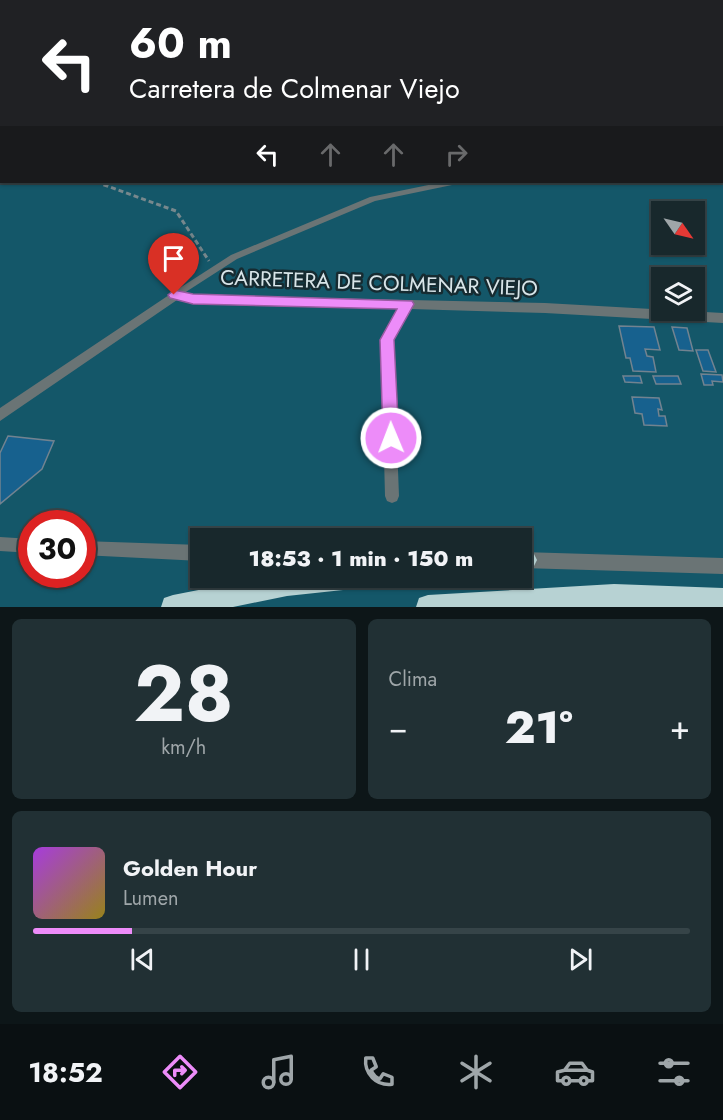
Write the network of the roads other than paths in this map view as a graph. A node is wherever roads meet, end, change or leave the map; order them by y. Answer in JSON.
{"nodes":[{"id":1,"x":447,"y":183,"type":"edge"},
{"id":2,"x":174,"y":295,"type":"junction"},
{"id":3,"x":408,"y":304,"type":"junction"},
{"id":4,"x":723,"y":318,"type":"edge"},
{"id":5,"x":0,"y":415,"type":"edge"},
{"id":6,"x":392,"y":496,"type":"dead end"},
{"id":7,"x":0,"y":544,"type":"edge"},
{"id":8,"x":18,"y":545,"type":"edge"},
{"id":9,"x":96,"y":549,"type":"edge"},
{"id":10,"x":190,"y":553,"type":"edge"},
{"id":11,"x":532,"y":560,"type":"edge"},
{"id":12,"x":723,"y":566,"type":"edge"},
{"id":13,"x":258,"y":588,"type":"edge"},
{"id":14,"x":723,"y":600,"type":"edge"},
{"id":15,"x":173,"y":607,"type":"edge"},
{"id":16,"x":428,"y":607,"type":"edge"}],
"edges":[{"from":1,"to":2,"type":"lane"},
{"from":2,"to":3,"type":"street","name":"CARRETERA DE COLMENAR VIEJO"},
{"from":2,"to":5,"type":"street"},
{"from":3,"to":4,"type":"street","name":"CARRETERA DE COLMENAR VIEJO"},
{"from":3,"to":6,"type":"street"},
{"from":7,"to":8,"type":"street"},
{"from":9,"to":10,"type":"street"},
{"from":11,"to":12,"type":"street"},
{"from":13,"to":15,"type":"highway"},
{"from":14,"to":16,"type":"highway"}]}
